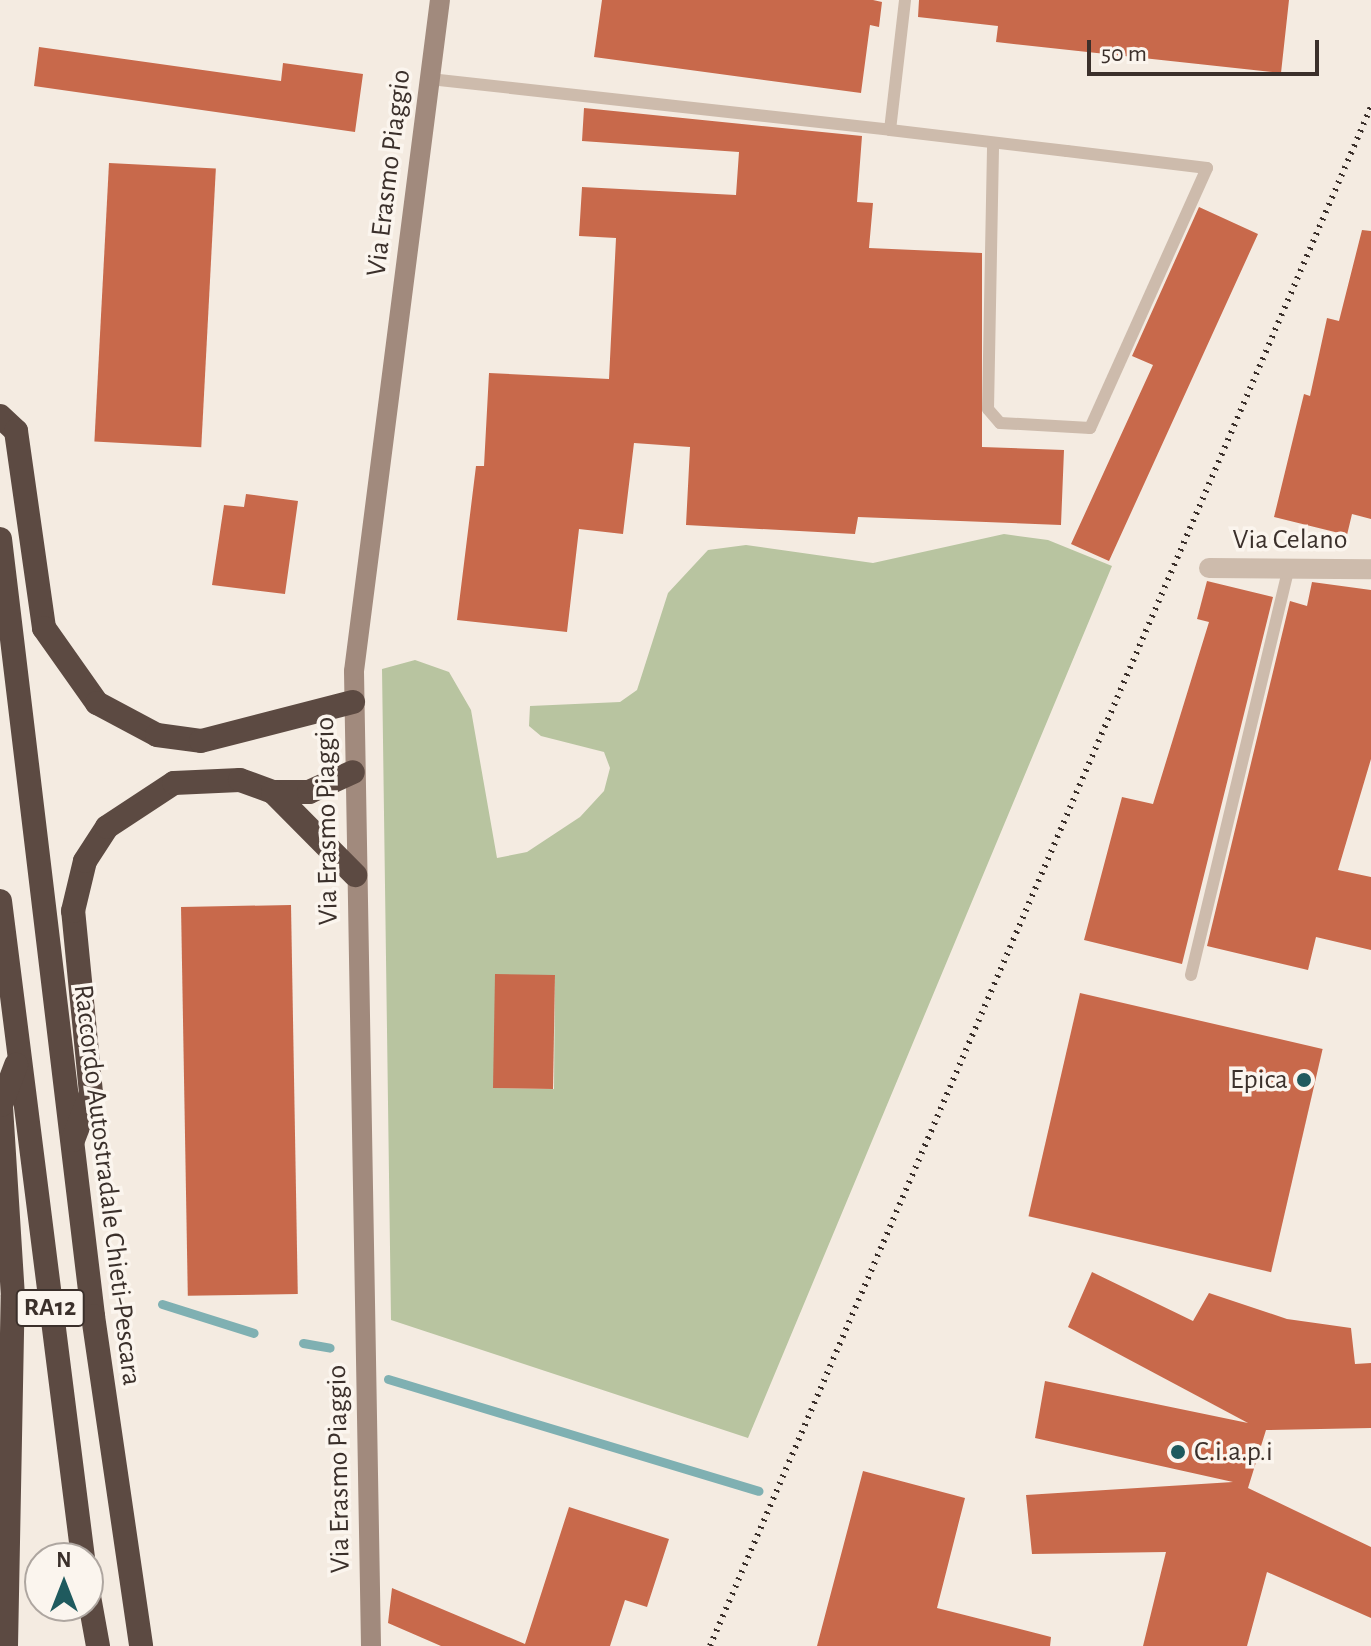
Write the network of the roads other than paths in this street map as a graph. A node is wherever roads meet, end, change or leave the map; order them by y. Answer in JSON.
{"nodes":[{"id":1,"x":440,"y":0,"type":"edge"},
{"id":2,"x":905,"y":0,"type":"edge"},
{"id":3,"x":430,"y":79,"type":"junction"},
{"id":4,"x":890,"y":130,"type":"junction"},
{"id":5,"x":993,"y":143,"type":"junction"},
{"id":6,"x":0,"y":416,"type":"edge"},
{"id":7,"x":0,"y":539,"type":"edge"},
{"id":8,"x":1209,"y":568,"type":"dead end"},
{"id":9,"x":1289,"y":568,"type":"junction"},
{"id":10,"x":1371,"y":569,"type":"edge"},
{"id":11,"x":353,"y":702,"type":"junction"},
{"id":12,"x":353,"y":772,"type":"junction"},
{"id":13,"x":273,"y":792,"type":"junction"},
{"id":14,"x":355,"y":875,"type":"junction"},
{"id":15,"x":0,"y":901,"type":"edge"},
{"id":16,"x":1191,"y":975,"type":"dead end"},
{"id":17,"x":18,"y":1059,"type":"junction"},
{"id":18,"x":72,"y":1142,"type":"junction"},
{"id":19,"x":81,"y":1542,"type":"edge"},
{"id":20,"x":94,"y":1622,"type":"edge"},
{"id":21,"x":6,"y":1646,"type":"edge"},
{"id":22,"x":98,"y":1646,"type":"edge"},
{"id":23,"x":141,"y":1646,"type":"edge"},
{"id":24,"x":371,"y":1646,"type":"edge"}],
"edges":[{"from":1,"to":3,"type":"street","name":"Via Erasmo Piaggio"},
{"from":2,"to":4,"type":"lane"},
{"from":3,"to":4,"type":"lane"},
{"from":3,"to":11,"type":"street","name":"Via Erasmo Piaggio"},
{"from":4,"to":5,"type":"lane"},
{"from":5,"to":5,"type":"lane"},
{"from":6,"to":11,"type":"highway"},
{"from":7,"to":18,"type":"highway","name":"Raccordo Autostradale Chieti-Pescara","number":"RA12"},
{"from":8,"to":9,"type":"street","name":"Via Celano"},
{"from":9,"to":10,"type":"street","name":"Via Celano"},
{"from":9,"to":16,"type":"lane"},
{"from":11,"to":12,"type":"street","name":"Via Erasmo Piaggio"},
{"from":12,"to":13,"type":"highway"},
{"from":12,"to":14,"type":"street","name":"Via Erasmo Piaggio"},
{"from":13,"to":14,"type":"highway"},
{"from":13,"to":18,"type":"highway"},
{"from":14,"to":24,"type":"street","name":"Via Erasmo Piaggio"},
{"from":15,"to":17,"type":"highway","number":"RA12"},
{"from":17,"to":19,"type":"highway","number":"RA12"},
{"from":17,"to":21,"type":"highway"},
{"from":18,"to":23,"type":"highway","name":"Raccordo Autostradale Chieti-Pescara","number":"RA12"},
{"from":20,"to":22,"type":"highway"}]}
